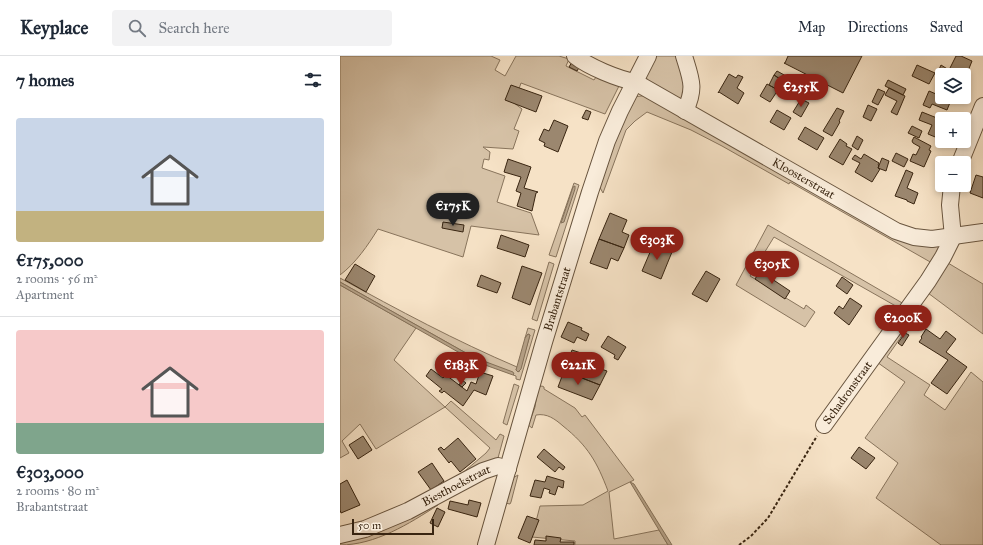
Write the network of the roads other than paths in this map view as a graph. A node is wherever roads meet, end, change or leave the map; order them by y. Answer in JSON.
{"nodes":[{"id":1,"x":575,"y":56,"type":"edge"},
{"id":2,"x":648,"y":56,"type":"edge"},
{"id":3,"x":684,"y":56,"type":"edge"},
{"id":4,"x":635,"y":82,"type":"junction"},
{"id":5,"x":983,"y":106,"type":"edge"},
{"id":6,"x":685,"y":111,"type":"junction"},
{"id":7,"x":963,"y":156,"type":"edge"},
{"id":8,"x":951,"y":192,"type":"edge"},
{"id":9,"x":983,"y":232,"type":"edge"},
{"id":10,"x":953,"y":237,"type":"junction"},
{"id":11,"x":824,"y":425,"type":"road end"},
{"id":12,"x":508,"y":469,"type":"junction"},
{"id":13,"x":340,"y":536,"type":"edge"},
{"id":14,"x":486,"y":545,"type":"edge"}],
"edges":[{"from":1,"to":4,"type":"street","name":"Kloosterstraat"},
{"from":2,"to":4,"type":"street","name":"Brabantstraat"},
{"from":3,"to":6,"type":"street"},
{"from":4,"to":6,"type":"street","name":"Kloosterstraat"},
{"from":4,"to":12,"type":"street","name":"Brabantstraat"},
{"from":5,"to":7,"type":"street"},
{"from":6,"to":10,"type":"street","name":"Kloosterstraat"},
{"from":8,"to":10,"type":"street"},
{"from":9,"to":10,"type":"street","name":"Kloosterstraat"},
{"from":10,"to":11,"type":"street","name":"Schadronstraat"},
{"from":12,"to":13,"type":"street","name":"Biesthoekstraat"},
{"from":12,"to":14,"type":"street","name":"Brabantstraat"}]}
